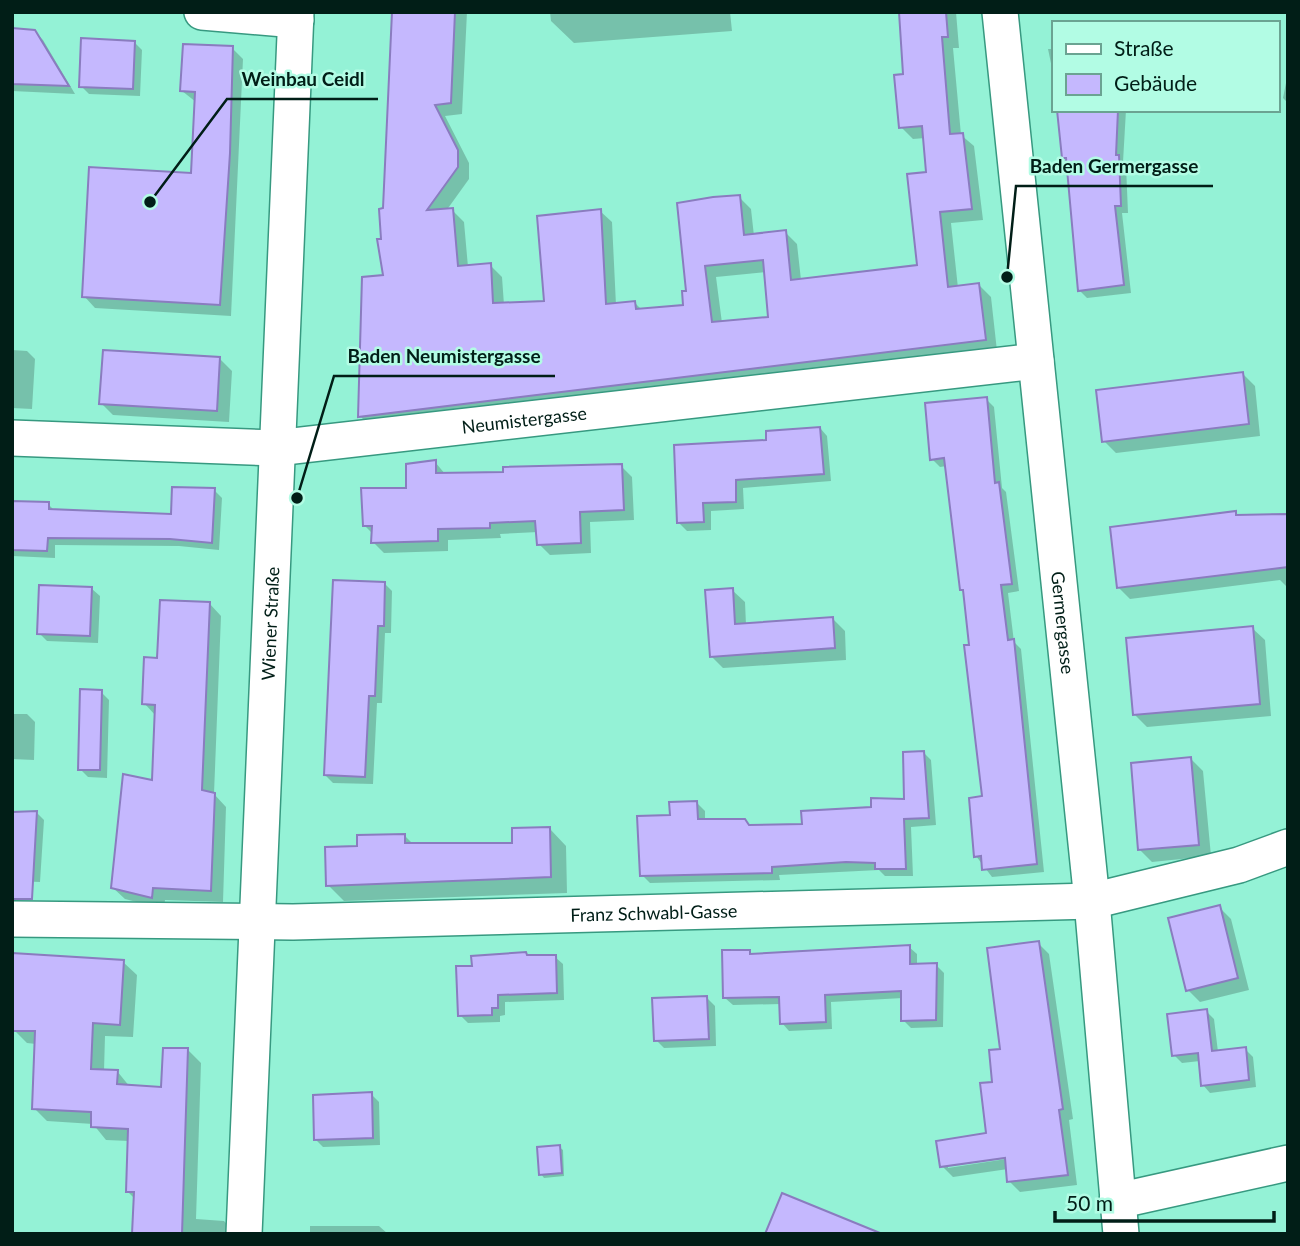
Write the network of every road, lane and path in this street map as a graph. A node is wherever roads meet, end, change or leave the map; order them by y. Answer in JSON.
{"nodes":[{"id":1,"x":202,"y":12,"type":"edge"},
{"id":2,"x":1000,"y":12,"type":"edge"},
{"id":3,"x":296,"y":16,"type":"edge"},
{"id":4,"x":1036,"y":361,"type":"junction"},
{"id":5,"x":12,"y":438,"type":"edge"},
{"id":6,"x":276,"y":448,"type":"junction"},
{"id":7,"x":1288,"y":847,"type":"edge"},
{"id":8,"x":1091,"y":901,"type":"junction"},
{"id":9,"x":12,"y":919,"type":"edge"},
{"id":10,"x":258,"y":923,"type":"junction"},
{"id":11,"x":1288,"y":1163,"type":"edge"},
{"id":12,"x":1119,"y":1217,"type":"edge"},
{"id":13,"x":244,"y":1234,"type":"edge"}],
"edges":[{"from":1,"to":3,"type":"street"},
{"from":2,"to":4,"type":"street","name":"Germergasse"},
{"from":3,"to":6,"type":"street","name":"Wiener Straße"},
{"from":4,"to":6,"type":"street","name":"Neumistergasse"},
{"from":4,"to":8,"type":"street","name":"Germergasse"},
{"from":5,"to":6,"type":"street","name":"Neumistergasse"},
{"from":6,"to":10,"type":"street","name":"Wiener Straße"},
{"from":7,"to":8,"type":"street","name":"Franz Schwabl-Gasse"},
{"from":8,"to":10,"type":"street","name":"Franz Schwabl-Gasse"},
{"from":8,"to":12,"type":"street","name":"Germergasse"},
{"from":9,"to":10,"type":"street","name":"Franz Schwabl-Gasse"},
{"from":10,"to":13,"type":"street","name":"Wiener Straße"},
{"from":11,"to":12,"type":"street"}]}
